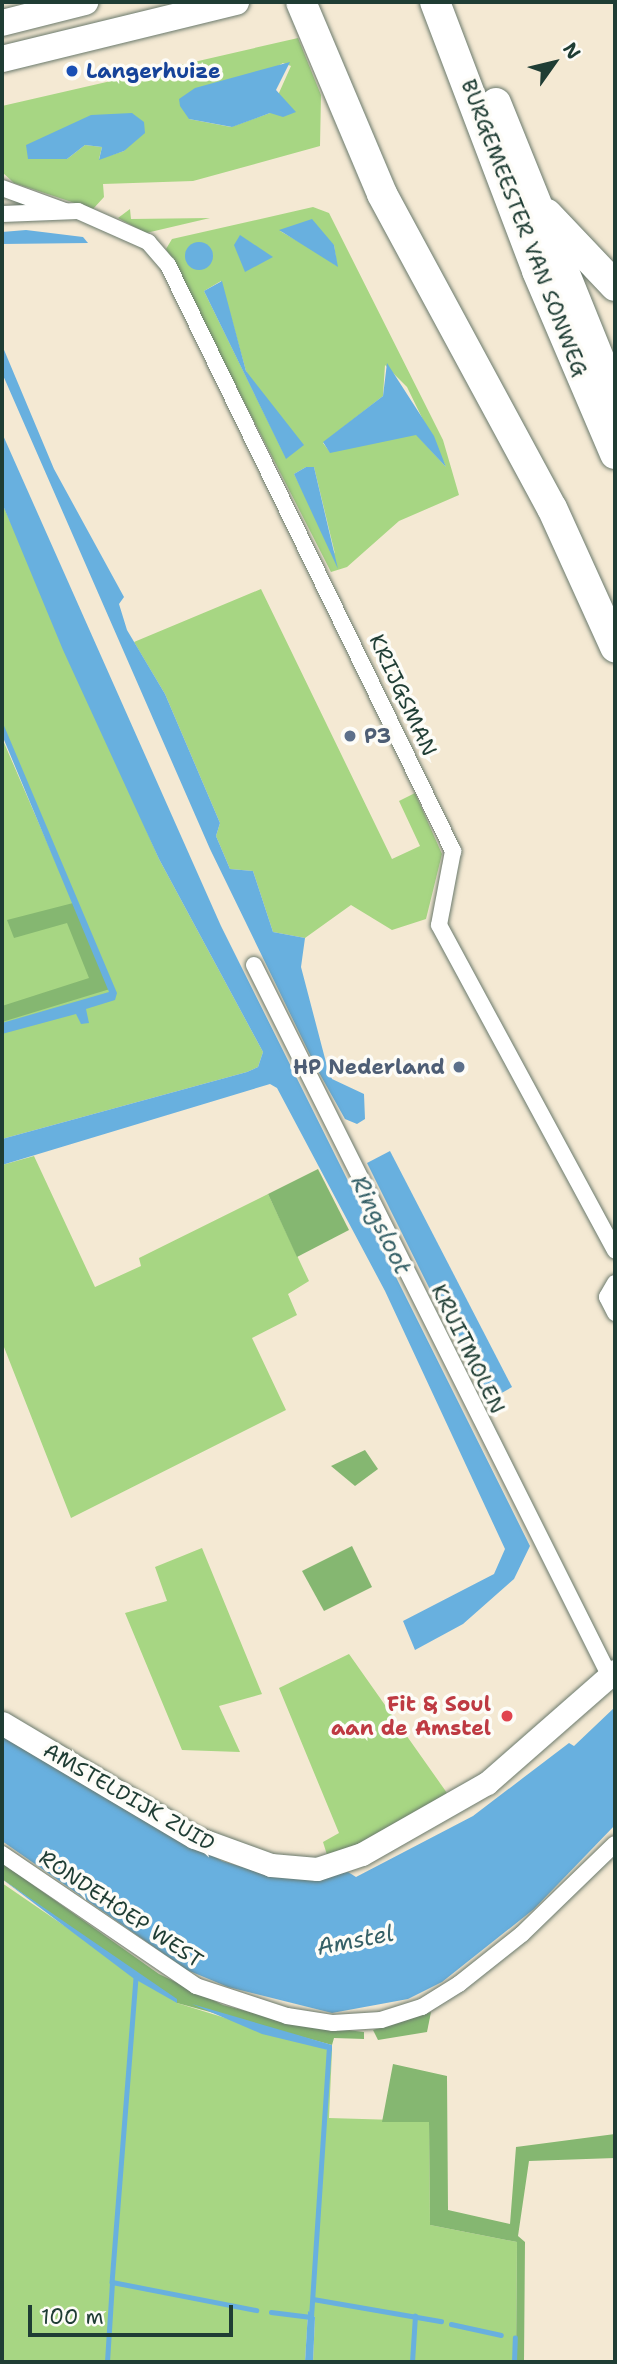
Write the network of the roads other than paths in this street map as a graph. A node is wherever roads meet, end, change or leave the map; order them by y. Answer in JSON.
{"nodes":[{"id":1,"x":85,"y":2,"type":"edge"},
{"id":2,"x":236,"y":2,"type":"edge"},
{"id":3,"x":435,"y":2,"type":"edge"},
{"id":4,"x":454,"y":2,"type":"edge"},
{"id":5,"x":298,"y":6,"type":"edge"},
{"id":6,"x":2,"y":23,"type":"edge"},
{"id":7,"x":464,"y":48,"type":"junction"},
{"id":8,"x":2,"y":59,"type":"edge"},
{"id":9,"x":5,"y":193,"type":"edge"},
{"id":10,"x":535,"y":201,"type":"junction"},
{"id":11,"x":65,"y":211,"type":"junction"},
{"id":12,"x":2,"y":214,"type":"edge"},
{"id":13,"x":615,"y":286,"type":"edge"},
{"id":14,"x":615,"y":398,"type":"edge"},
{"id":15,"x":615,"y":454,"type":"edge"},
{"id":16,"x":615,"y":647,"type":"edge"},
{"id":17,"x":254,"y":965,"type":"dead end"},
{"id":18,"x":615,"y":1250,"type":"edge"},
{"id":19,"x":615,"y":1283,"type":"edge"},
{"id":20,"x":615,"y":1313,"type":"edge"},
{"id":21,"x":612,"y":1673,"type":"edge"},
{"id":22,"x":2,"y":1723,"type":"edge"},
{"id":23,"x":615,"y":1844,"type":"edge"},
{"id":24,"x":2,"y":1854,"type":"edge"}],
"edges":[{"from":1,"to":6,"type":"main road"},
{"from":2,"to":8,"type":"main road"},
{"from":3,"to":7,"type":"highway","name":"BURGEMEESTER VAN SONWEG"},
{"from":4,"to":7,"type":"highway","name":"BURGEMEESTER VAN SONWEG"},
{"from":5,"to":16,"type":"highway"},
{"from":7,"to":10,"type":"highway","name":"BURGEMEESTER VAN SONWEG"},
{"from":7,"to":15,"type":"highway","name":"BURGEMEESTER VAN SONWEG"},
{"from":9,"to":11,"type":"street","name":"KRIJGSMAN"},
{"from":10,"to":13,"type":"highway"},
{"from":10,"to":14,"type":"highway","name":"BURGEMEESTER VAN SONWEG"},
{"from":11,"to":12,"type":"street","name":"KRIJGSMAN"},
{"from":11,"to":18,"type":"street","name":"KRIJGSMAN"},
{"from":17,"to":21,"type":"street","name":"KRUITMOLEN"},
{"from":19,"to":20,"type":"street"},
{"from":21,"to":22,"type":"street","name":"AMSTELDIJK ZUID"},
{"from":23,"to":24,"type":"street","name":"RONDEHOEP WEST"}]}
